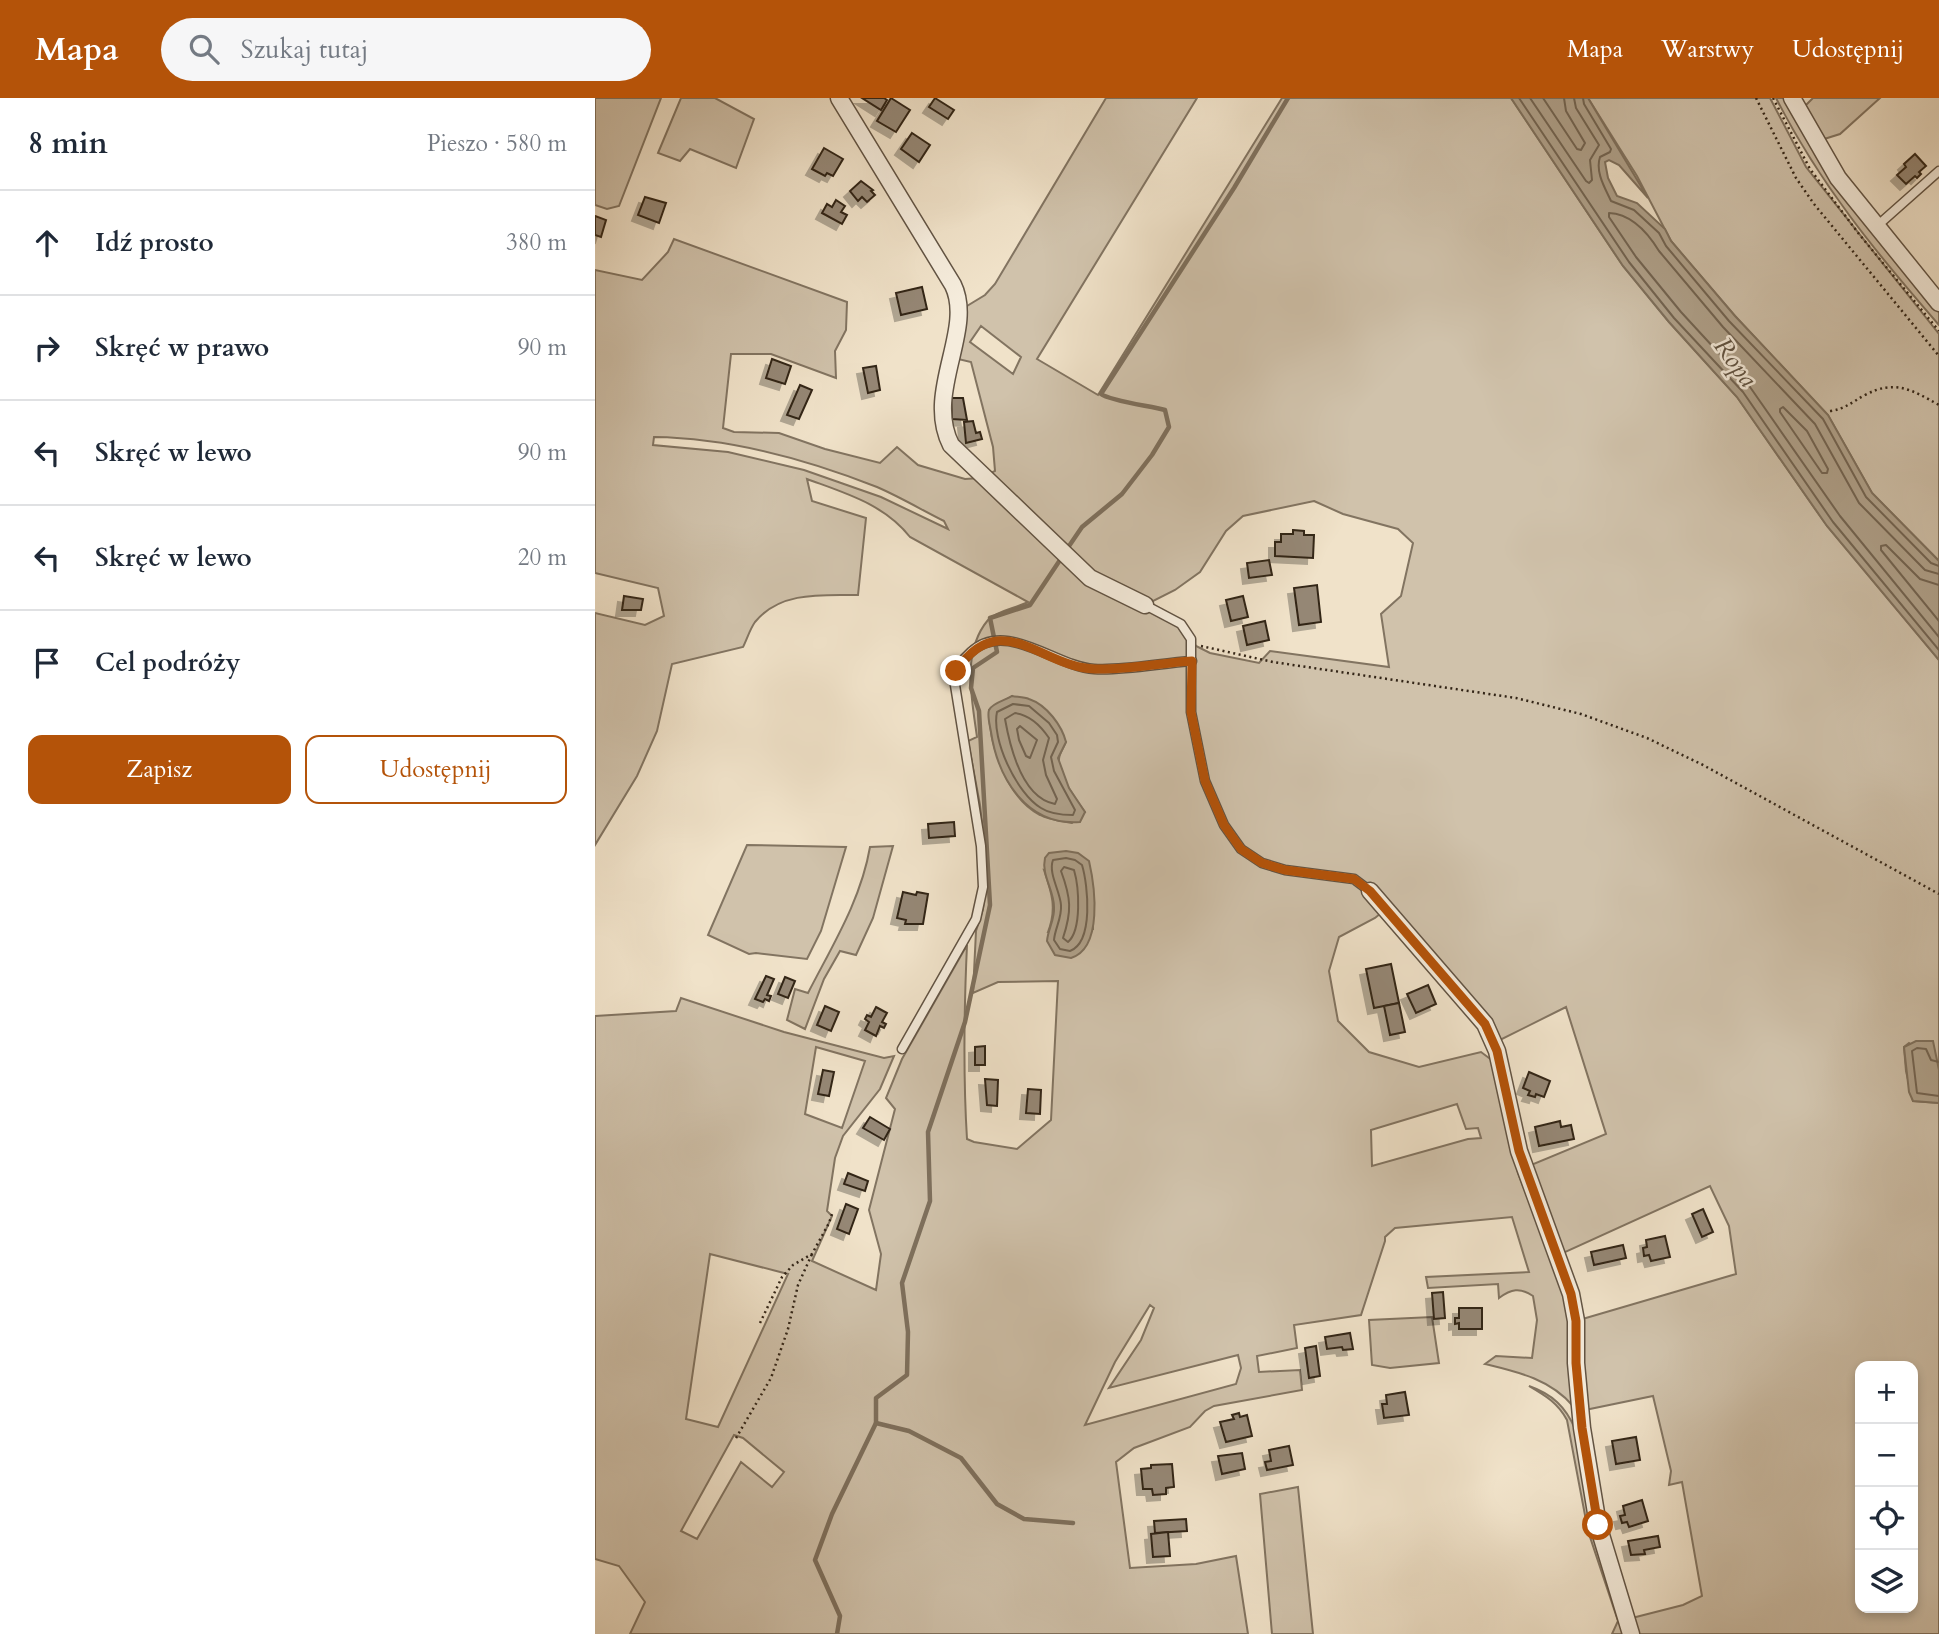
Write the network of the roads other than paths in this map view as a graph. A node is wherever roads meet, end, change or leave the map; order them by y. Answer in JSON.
{"nodes":[{"id":1,"x":839,"y":98,"type":"edge"},
{"id":2,"x":1792,"y":98,"type":"edge"},
{"id":3,"x":1939,"y":172,"type":"edge"},
{"id":4,"x":1877,"y":226,"type":"junction"},
{"id":5,"x":1936,"y":294,"type":"edge"},
{"id":6,"x":1145,"y":605,"type":"joint"},
{"id":7,"x":1192,"y":661,"type":"junction"},
{"id":8,"x":1370,"y":891,"type":"joint"},
{"id":9,"x":902,"y":1049,"type":"dead end"},
{"id":10,"x":1631,"y":1634,"type":"edge"}],
"edges":[{"from":1,"to":6,"type":"street"},
{"from":2,"to":4,"type":"street"},
{"from":3,"to":4,"type":"lane"},
{"from":4,"to":5,"type":"street"},
{"from":6,"to":7,"type":"lane"},
{"from":7,"to":8,"type":"lane"},
{"from":7,"to":9,"type":"lane"},
{"from":8,"to":10,"type":"street"}]}
